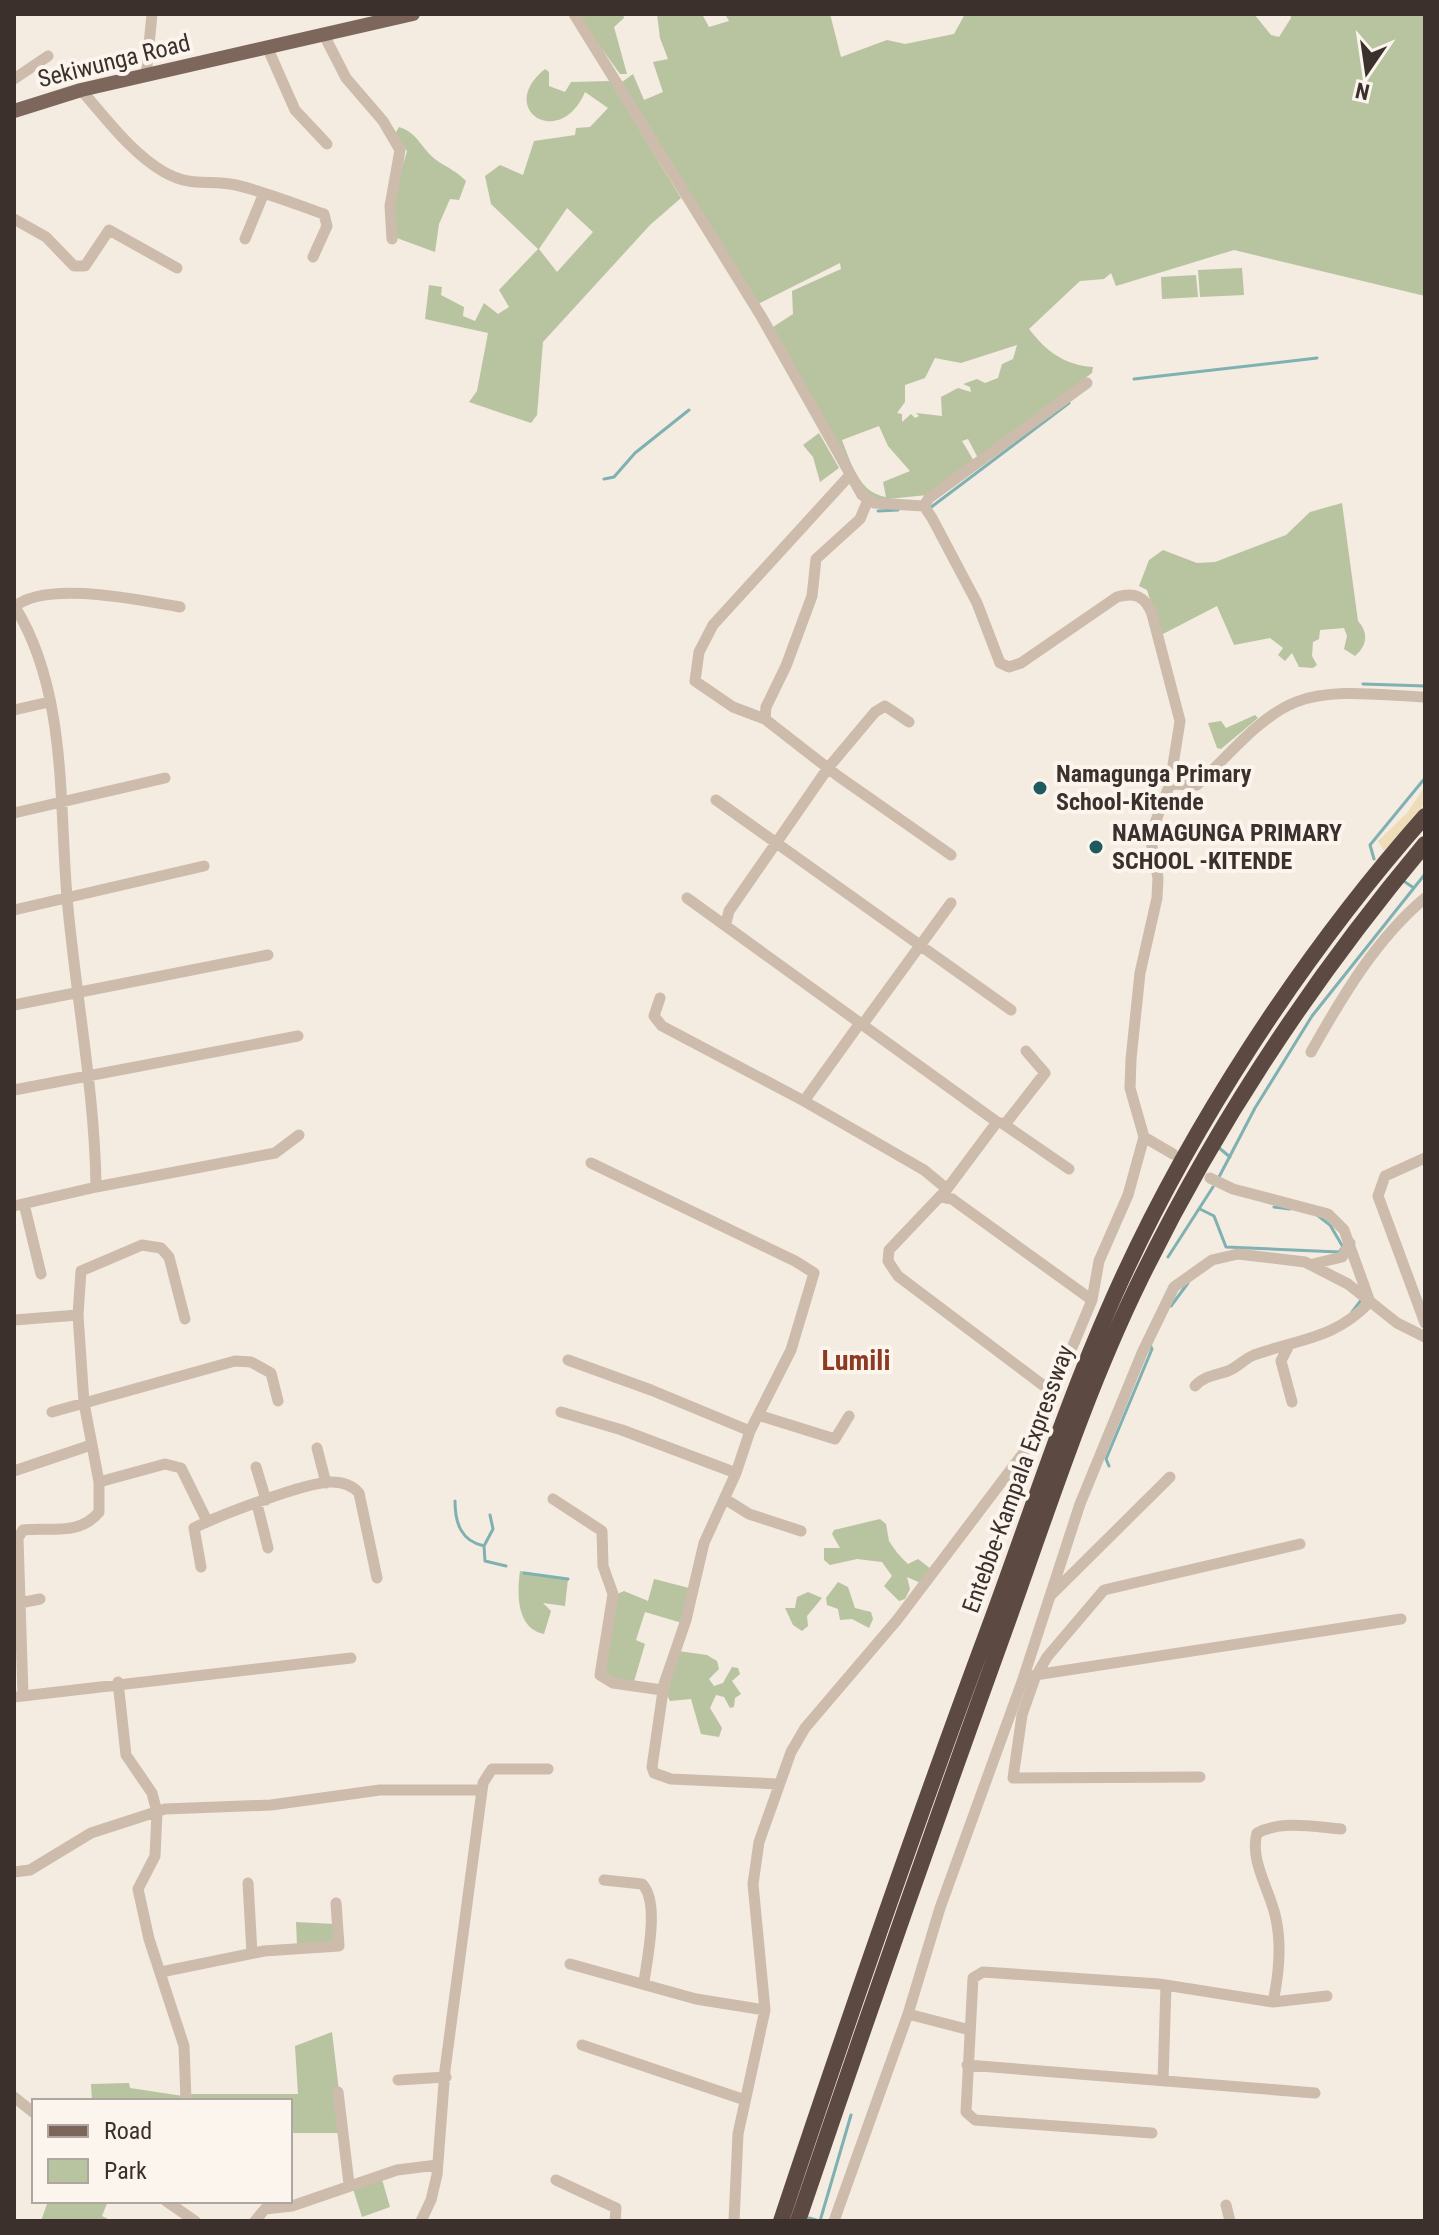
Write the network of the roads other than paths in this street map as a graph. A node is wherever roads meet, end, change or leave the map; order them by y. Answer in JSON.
{"nodes":[{"id":1,"x":152,"y":14,"type":"edge"},
{"id":2,"x":413,"y":14,"type":"edge"},
{"id":3,"x":574,"y":14,"type":"edge"},
{"id":4,"x":355,"y":21,"type":"edge"},
{"id":5,"x":324,"y":35,"type":"junction"},
{"id":6,"x":268,"y":49,"type":"junction"},
{"id":7,"x":48,"y":56,"type":"dead end"},
{"id":8,"x":146,"y":76,"type":"junction"},
{"id":9,"x":14,"y":79,"type":"edge"},
{"id":10,"x":81,"y":90,"type":"junction"},
{"id":11,"x":14,"y":111,"type":"edge"},
{"id":12,"x":327,"y":144,"type":"dead end"},
{"id":13,"x":264,"y":193,"type":"junction"},
{"id":14,"x":14,"y":219,"type":"edge"},
{"id":15,"x":245,"y":239,"type":"dead end"},
{"id":16,"x":392,"y":239,"type":"dead end"},
{"id":17,"x":313,"y":257,"type":"dead end"},
{"id":18,"x":177,"y":268,"type":"dead end"},
{"id":19,"x":1087,"y":383,"type":"dead end"},
{"id":20,"x":850,"y":475,"type":"junction"},
{"id":21,"x":868,"y":500,"type":"junction"},
{"id":22,"x":924,"y":506,"type":"junction"},
{"id":23,"x":15,"y":607,"type":"edge"},
{"id":24,"x":180,"y":607,"type":"dead end"},
{"id":25,"x":1425,"y":697,"type":"edge"},
{"id":26,"x":49,"y":702,"type":"junction"},
{"id":27,"x":14,"y":710,"type":"edge"},
{"id":28,"x":765,"y":719,"type":"junction"},
{"id":29,"x":909,"y":722,"type":"dead end"},
{"id":30,"x":828,"y":768,"type":"junction"},
{"id":31,"x":165,"y":778,"type":"dead end"},
{"id":32,"x":1170,"y":784,"type":"junction"},
{"id":33,"x":716,"y":800,"type":"dead end"},
{"id":34,"x":62,"y":803,"type":"junction"},
{"id":35,"x":14,"y":813,"type":"edge"},
{"id":36,"x":1425,"y":816,"type":"edge"},
{"id":37,"x":1425,"y":844,"type":"edge"},
{"id":38,"x":777,"y":845,"type":"junction"},
{"id":39,"x":951,"y":855,"type":"dead end"},
{"id":40,"x":204,"y":866,"type":"dead end"},
{"id":41,"x":687,"y":898,"type":"dead end"},
{"id":42,"x":1425,"y":898,"type":"edge"},
{"id":43,"x":67,"y":900,"type":"junction"},
{"id":44,"x":951,"y":903,"type":"dead end"},
{"id":45,"x":14,"y":910,"type":"edge"},
{"id":46,"x":726,"y":923,"type":"junction"},
{"id":47,"x":920,"y":948,"type":"junction"},
{"id":48,"x":268,"y":955,"type":"dead end"},
{"id":49,"x":80,"y":992,"type":"junction"},
{"id":50,"x":660,"y":998,"type":"dead end"},
{"id":51,"x":14,"y":1005,"type":"edge"},
{"id":52,"x":1011,"y":1010,"type":"dead end"},
{"id":53,"x":862,"y":1024,"type":"junction"},
{"id":54,"x":298,"y":1036,"type":"dead end"},
{"id":55,"x":1026,"y":1051,"type":"dead end"},
{"id":56,"x":1311,"y":1052,"type":"dead end"},
{"id":57,"x":85,"y":1074,"type":"junction"},
{"id":58,"x":14,"y":1090,"type":"edge"},
{"id":59,"x":804,"y":1101,"type":"junction"},
{"id":60,"x":1002,"y":1123,"type":"junction"},
{"id":61,"x":299,"y":1135,"type":"dead end"},
{"id":62,"x":1144,"y":1137,"type":"junction"},
{"id":63,"x":1173,"y":1154,"type":"dead end"},
{"id":64,"x":1425,"y":1158,"type":"edge"},
{"id":65,"x":591,"y":1163,"type":"dead end"},
{"id":66,"x":1069,"y":1169,"type":"dead end"},
{"id":67,"x":1210,"y":1178,"type":"dead end"},
{"id":68,"x":96,"y":1187,"type":"junction"},
{"id":69,"x":944,"y":1193,"type":"junction"},
{"id":70,"x":19,"y":1205,"type":"edge"},
{"id":71,"x":1350,"y":1243,"type":"junction"},
{"id":72,"x":1313,"y":1264,"type":"junction"},
{"id":73,"x":41,"y":1274,"type":"dead end"},
{"id":74,"x":1092,"y":1300,"type":"junction"},
{"id":75,"x":1370,"y":1302,"type":"junction"},
{"id":76,"x":78,"y":1315,"type":"junction"},
{"id":77,"x":185,"y":1319,"type":"dead end"},
{"id":78,"x":14,"y":1320,"type":"edge"},
{"id":79,"x":1425,"y":1323,"type":"edge"},
{"id":80,"x":1424,"y":1334,"type":"edge"},
{"id":81,"x":1288,"y":1347,"type":"junction"},
{"id":82,"x":568,"y":1360,"type":"dead end"},
{"id":83,"x":1195,"y":1386,"type":"dead end"},
{"id":84,"x":1052,"y":1392,"type":"junction"},
{"id":85,"x":278,"y":1401,"type":"dead end"},
{"id":86,"x":1292,"y":1402,"type":"dead end"},
{"id":87,"x":84,"y":1403,"type":"junction"},
{"id":88,"x":52,"y":1412,"type":"dead end"},
{"id":89,"x":561,"y":1412,"type":"dead end"},
{"id":90,"x":758,"y":1415,"type":"junction"},
{"id":91,"x":849,"y":1416,"type":"dead end"},
{"id":92,"x":750,"y":1431,"type":"junction"},
{"id":93,"x":91,"y":1445,"type":"junction"},
{"id":94,"x":317,"y":1448,"type":"dead end"},
{"id":95,"x":256,"y":1467,"type":"dead end"},
{"id":96,"x":14,"y":1471,"type":"edge"},
{"id":97,"x":736,"y":1473,"type":"junction"},
{"id":98,"x":1170,"y":1477,"type":"dead end"},
{"id":99,"x":99,"y":1482,"type":"junction"},
{"id":100,"x":326,"y":1483,"type":"junction"},
{"id":101,"x":553,"y":1499,"type":"dead end"},
{"id":102,"x":725,"y":1499,"type":"junction"},
{"id":103,"x":262,"y":1502,"type":"junction"},
{"id":104,"x":207,"y":1521,"type":"junction"},
{"id":105,"x":801,"y":1531,"type":"dead end"},
{"id":106,"x":1300,"y":1544,"type":"dead end"},
{"id":107,"x":268,"y":1548,"type":"dead end"},
{"id":108,"x":201,"y":1567,"type":"dead end"},
{"id":109,"x":377,"y":1578,"type":"dead end"},
{"id":110,"x":1047,"y":1598,"type":"junction"},
{"id":111,"x":40,"y":1599,"type":"dead end"},
{"id":112,"x":17,"y":1604,"type":"edge"},
{"id":113,"x":1401,"y":1619,"type":"dead end"},
{"id":114,"x":351,"y":1658,"type":"dead end"},
{"id":115,"x":1037,"y":1675,"type":"junction"},
{"id":116,"x":1023,"y":1679,"type":"junction"},
{"id":117,"x":118,"y":1682,"type":"junction"},
{"id":118,"x":662,"y":1690,"type":"junction"},
{"id":119,"x":19,"y":1696,"type":"edge"},
{"id":120,"x":548,"y":1769,"type":"dead end"},
{"id":121,"x":1200,"y":1777,"type":"dead end"},
{"id":122,"x":778,"y":1784,"type":"junction"},
{"id":123,"x":482,"y":1790,"type":"junction"},
{"id":124,"x":157,"y":1812,"type":"junction"},
{"id":125,"x":1341,"y":1829,"type":"dead end"},
{"id":126,"x":14,"y":1872,"type":"edge"},
{"id":127,"x":604,"y":1880,"type":"dead end"},
{"id":128,"x":248,"y":1883,"type":"dead end"},
{"id":129,"x":336,"y":1903,"type":"dead end"},
{"id":130,"x":252,"y":1953,"type":"junction"},
{"id":131,"x":570,"y":1964,"type":"dead end"},
{"id":132,"x":161,"y":1972,"type":"junction"},
{"id":133,"x":644,"y":1982,"type":"junction"},
{"id":134,"x":1166,"y":1985,"type":"junction"},
{"id":135,"x":1327,"y":1996,"type":"dead end"},
{"id":136,"x":1273,"y":2002,"type":"junction"},
{"id":137,"x":765,"y":2010,"type":"junction"},
{"id":138,"x":908,"y":2014,"type":"junction"},
{"id":139,"x":970,"y":2030,"type":"junction"},
{"id":140,"x":582,"y":2045,"type":"dead end"},
{"id":141,"x":967,"y":2065,"type":"junction"},
{"id":142,"x":446,"y":2077,"type":"junction"},
{"id":143,"x":398,"y":2080,"type":"dead end"},
{"id":144,"x":1163,"y":2081,"type":"junction"},
{"id":145,"x":338,"y":2092,"type":"dead end"},
{"id":146,"x":1315,"y":2093,"type":"dead end"},
{"id":147,"x":14,"y":2097,"type":"edge"},
{"id":148,"x":186,"y":2099,"type":"edge"},
{"id":149,"x":745,"y":2100,"type":"junction"},
{"id":150,"x":32,"y":2111,"type":"edge"},
{"id":151,"x":1152,"y":2133,"type":"dead end"},
{"id":152,"x":437,"y":2165,"type":"junction"},
{"id":153,"x":556,"y":2180,"type":"dead end"},
{"id":154,"x":349,"y":2184,"type":"junction"},
{"id":155,"x":171,"y":2203,"type":"edge"},
{"id":156,"x":1226,"y":2205,"type":"dead end"},
{"id":157,"x":186,"y":2219,"type":"edge"},
{"id":158,"x":255,"y":2221,"type":"edge"},
{"id":159,"x":421,"y":2221,"type":"edge"},
{"id":160,"x":615,"y":2221,"type":"edge"},
{"id":161,"x":734,"y":2221,"type":"edge"},
{"id":162,"x":781,"y":2221,"type":"edge"},
{"id":163,"x":798,"y":2221,"type":"edge"},
{"id":164,"x":834,"y":2221,"type":"edge"},
{"id":165,"x":1230,"y":2221,"type":"edge"}],
"edges":[{"from":1,"to":8,"type":"street"},
{"from":2,"to":4,"type":"main road","name":"Sekiwunga Road"},
{"from":3,"to":20,"type":"street"},
{"from":4,"to":5,"type":"main road","name":"Sekiwunga Road"},
{"from":5,"to":6,"type":"main road","name":"Sekiwunga Road"},
{"from":5,"to":16,"type":"street"},
{"from":6,"to":8,"type":"main road","name":"Sekiwunga Road"},
{"from":6,"to":12,"type":"street"},
{"from":7,"to":9,"type":"street"},
{"from":8,"to":10,"type":"main road","name":"Sekiwunga Road"},
{"from":10,"to":11,"type":"main road","name":"Sekiwunga Road"},
{"from":10,"to":13,"type":"street"},
{"from":13,"to":15,"type":"street"},
{"from":13,"to":17,"type":"street"},
{"from":14,"to":18,"type":"street"},
{"from":19,"to":22,"type":"street"},
{"from":20,"to":21,"type":"street"},
{"from":20,"to":28,"type":"street"},
{"from":21,"to":22,"type":"street"},
{"from":21,"to":28,"type":"street"},
{"from":22,"to":32,"type":"street"},
{"from":23,"to":24,"type":"street"},
{"from":23,"to":26,"type":"street"},
{"from":25,"to":32,"type":"street"},
{"from":26,"to":27,"type":"street"},
{"from":26,"to":34,"type":"street"},
{"from":28,"to":30,"type":"street"},
{"from":29,"to":30,"type":"street"},
{"from":30,"to":38,"type":"street"},
{"from":30,"to":39,"type":"street"},
{"from":31,"to":34,"type":"street"},
{"from":32,"to":62,"type":"street"},
{"from":33,"to":38,"type":"street"},
{"from":34,"to":35,"type":"street"},
{"from":34,"to":43,"type":"street"},
{"from":36,"to":162,"type":"highway","name":"Entebbe-Kampala Expressway"},
{"from":37,"to":163,"type":"highway","name":"Entebbe-Kampala Expressway"},
{"from":38,"to":46,"type":"street"},
{"from":38,"to":47,"type":"street"},
{"from":40,"to":43,"type":"street"},
{"from":41,"to":46,"type":"street"},
{"from":42,"to":56,"type":"street"},
{"from":43,"to":45,"type":"street"},
{"from":43,"to":49,"type":"street"},
{"from":44,"to":47,"type":"street"},
{"from":46,"to":53,"type":"street"},
{"from":47,"to":52,"type":"street"},
{"from":47,"to":53,"type":"street"},
{"from":48,"to":49,"type":"street"},
{"from":49,"to":51,"type":"street"},
{"from":49,"to":57,"type":"street"},
{"from":50,"to":59,"type":"street"},
{"from":53,"to":59,"type":"street"},
{"from":53,"to":60,"type":"street"},
{"from":54,"to":57,"type":"street"},
{"from":55,"to":60,"type":"street"},
{"from":57,"to":58,"type":"street"},
{"from":57,"to":68,"type":"street"},
{"from":59,"to":69,"type":"street"},
{"from":60,"to":66,"type":"street"},
{"from":60,"to":69,"type":"street"},
{"from":61,"to":68,"type":"street"},
{"from":62,"to":63,"type":"street"},
{"from":62,"to":74,"type":"street"},
{"from":64,"to":79,"type":"street"},
{"from":65,"to":90,"type":"street"},
{"from":67,"to":71,"type":"street"},
{"from":68,"to":70,"type":"street"},
{"from":69,"to":74,"type":"street"},
{"from":69,"to":84,"type":"street"},
{"from":70,"to":73,"type":"street"},
{"from":71,"to":72,"type":"street"},
{"from":71,"to":75,"type":"street"},
{"from":72,"to":75,"type":"street"},
{"from":72,"to":110,"type":"street"},
{"from":74,"to":84,"type":"street"},
{"from":75,"to":80,"type":"street"},
{"from":75,"to":81,"type":"street"},
{"from":76,"to":77,"type":"street"},
{"from":76,"to":78,"type":"street"},
{"from":76,"to":87,"type":"street"},
{"from":81,"to":83,"type":"street"},
{"from":81,"to":86,"type":"street"},
{"from":82,"to":92,"type":"street"},
{"from":84,"to":122,"type":"street"},
{"from":85,"to":87,"type":"street"},
{"from":87,"to":88,"type":"street"},
{"from":87,"to":93,"type":"street"},
{"from":89,"to":97,"type":"street"},
{"from":90,"to":91,"type":"street"},
{"from":90,"to":92,"type":"street"},
{"from":92,"to":97,"type":"street"},
{"from":93,"to":96,"type":"street"},
{"from":93,"to":99,"type":"street"},
{"from":94,"to":100,"type":"street"},
{"from":95,"to":103,"type":"street"},
{"from":97,"to":102,"type":"street"},
{"from":98,"to":110,"type":"street"},
{"from":99,"to":104,"type":"street"},
{"from":99,"to":112,"type":"street"},
{"from":100,"to":103,"type":"street"},
{"from":100,"to":109,"type":"street"},
{"from":101,"to":118,"type":"street"},
{"from":102,"to":105,"type":"street"},
{"from":102,"to":118,"type":"street"},
{"from":103,"to":104,"type":"street"},
{"from":103,"to":107,"type":"street"},
{"from":104,"to":108,"type":"street"},
{"from":106,"to":115,"type":"street"},
{"from":110,"to":116,"type":"street"},
{"from":111,"to":112,"type":"street"},
{"from":112,"to":119,"type":"street"},
{"from":113,"to":115,"type":"street"},
{"from":114,"to":117,"type":"street"},
{"from":115,"to":116,"type":"street"},
{"from":115,"to":121,"type":"street"},
{"from":116,"to":138,"type":"street"},
{"from":117,"to":119,"type":"street"},
{"from":117,"to":124,"type":"street"},
{"from":118,"to":122,"type":"street"},
{"from":120,"to":123,"type":"street"},
{"from":122,"to":137,"type":"street"},
{"from":123,"to":124,"type":"street"},
{"from":123,"to":142,"type":"street"},
{"from":124,"to":126,"type":"street"},
{"from":124,"to":132,"type":"street"},
{"from":125,"to":136,"type":"street"},
{"from":127,"to":133,"type":"street"},
{"from":128,"to":130,"type":"street"},
{"from":129,"to":130,"type":"street"},
{"from":130,"to":132,"type":"street"},
{"from":131,"to":133,"type":"street"},
{"from":132,"to":148,"type":"street"},
{"from":133,"to":137,"type":"street"},
{"from":134,"to":136,"type":"street"},
{"from":134,"to":139,"type":"street"},
{"from":134,"to":144,"type":"street"},
{"from":135,"to":136,"type":"street"},
{"from":137,"to":149,"type":"street"},
{"from":138,"to":139,"type":"street"},
{"from":138,"to":164,"type":"street"},
{"from":139,"to":141,"type":"street"},
{"from":140,"to":149,"type":"street"},
{"from":141,"to":144,"type":"street"},
{"from":141,"to":151,"type":"street"},
{"from":142,"to":143,"type":"street"},
{"from":142,"to":152,"type":"street"},
{"from":144,"to":146,"type":"street"},
{"from":145,"to":154,"type":"street"},
{"from":147,"to":150,"type":"street"},
{"from":149,"to":161,"type":"street"},
{"from":152,"to":154,"type":"street"},
{"from":152,"to":159,"type":"street"},
{"from":153,"to":160,"type":"street"},
{"from":154,"to":158,"type":"street"},
{"from":155,"to":157,"type":"street"},
{"from":156,"to":165,"type":"street"}]}
